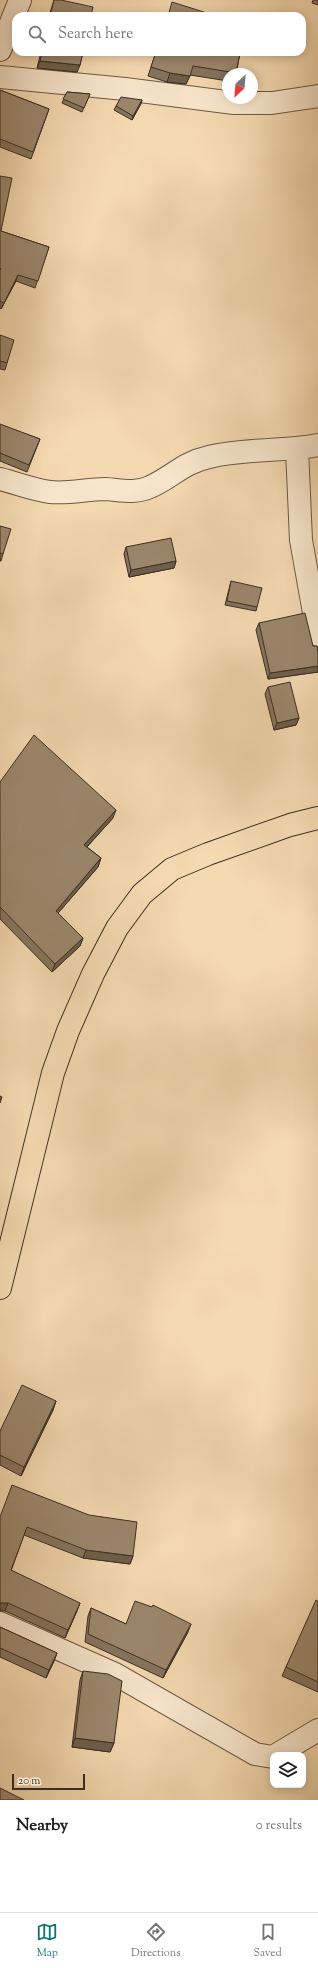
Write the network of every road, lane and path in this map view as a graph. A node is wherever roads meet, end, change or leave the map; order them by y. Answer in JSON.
{"nodes":[{"id":1,"x":20,"y":0,"type":"edge"},
{"id":2,"x":15,"y":12,"type":"edge"},
{"id":3,"x":12,"y":20,"type":"edge"},
{"id":4,"x":0,"y":50,"type":"edge"},
{"id":5,"x":0,"y":77,"type":"edge"},
{"id":6,"x":318,"y":96,"type":"edge"},
{"id":7,"x":318,"y":446,"type":"edge"},
{"id":8,"x":297,"y":449,"type":"junction"},
{"id":9,"x":0,"y":479,"type":"edge"},
{"id":10,"x":318,"y":635,"type":"edge"},
{"id":11,"x":318,"y":818,"type":"edge"},
{"id":12,"x":0,"y":1288,"type":"edge"},
{"id":13,"x":0,"y":1623,"type":"edge"},
{"id":14,"x":318,"y":1730,"type":"edge"},
{"id":15,"x":281,"y":1752,"type":"edge"},
{"id":16,"x":270,"y":1756,"type":"edge"}],
"edges":[{"from":1,"to":2,"type":"street"},
{"from":3,"to":4,"type":"street"},
{"from":5,"to":6,"type":"street"},
{"from":7,"to":8,"type":"street"},
{"from":8,"to":9,"type":"street"},
{"from":8,"to":10,"type":"street"},
{"from":11,"to":12,"type":"highway"},
{"from":13,"to":16,"type":"street"},
{"from":14,"to":15,"type":"street"}]}
